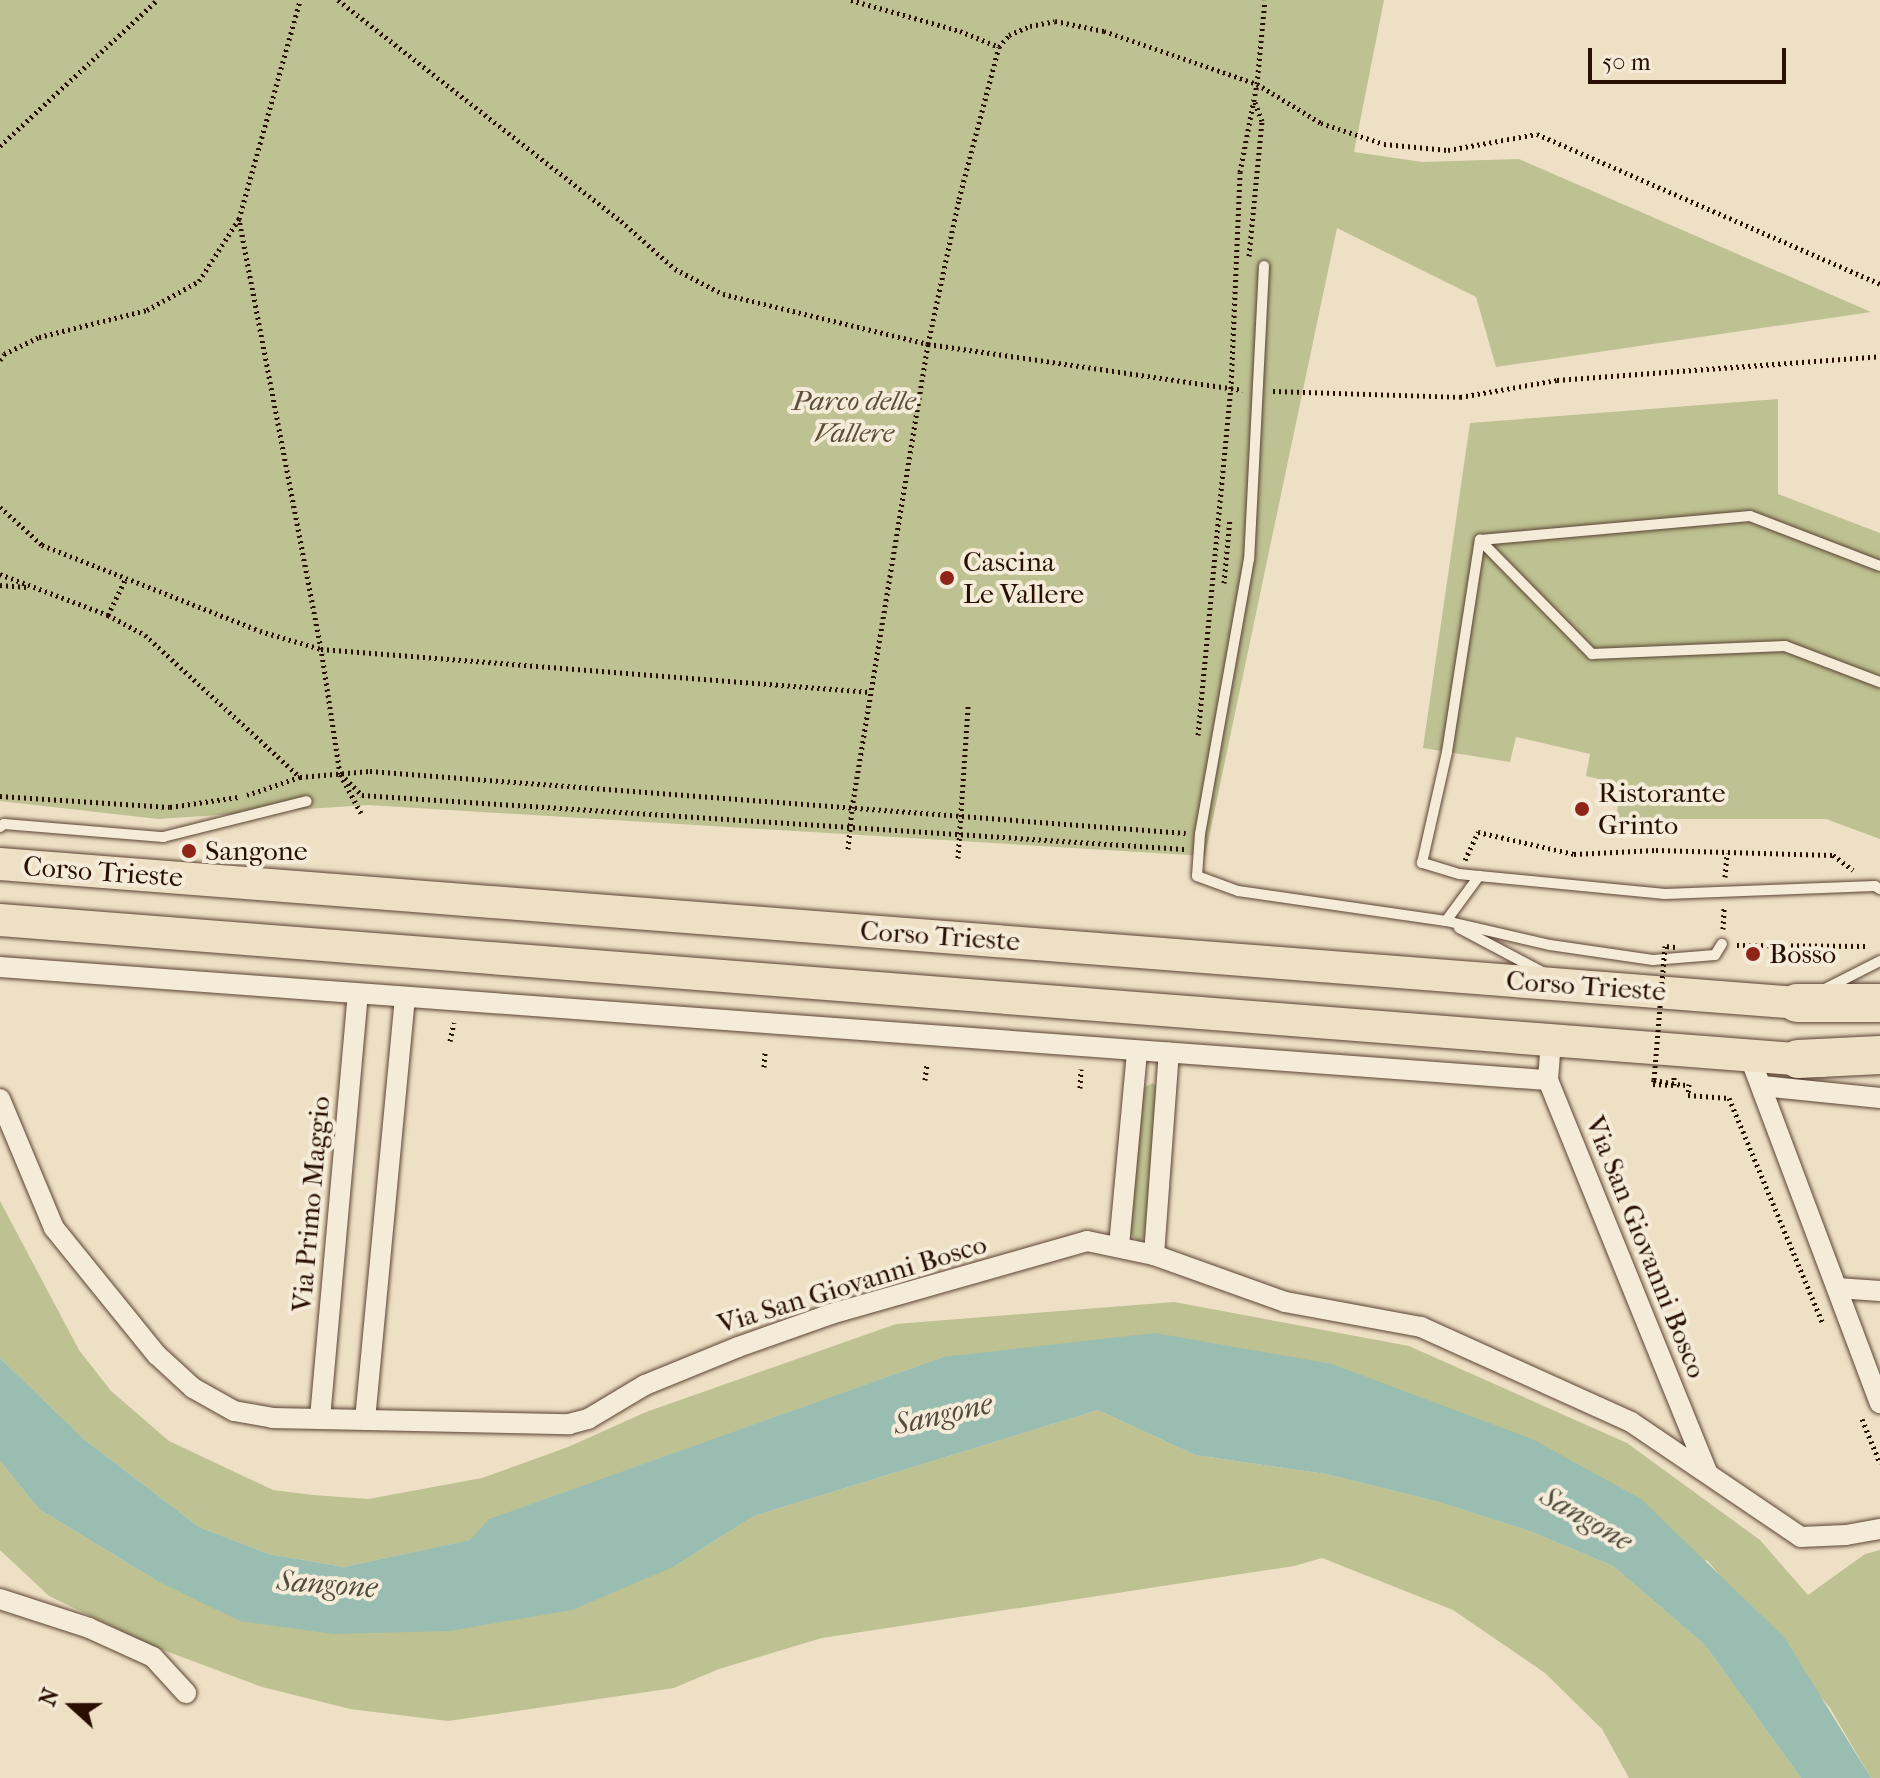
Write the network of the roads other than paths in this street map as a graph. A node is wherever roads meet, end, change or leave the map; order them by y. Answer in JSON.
{"nodes":[{"id":1,"x":1264,"y":266,"type":"dead end"},
{"id":2,"x":1480,"y":540,"type":"junction"},
{"id":3,"x":1880,"y":566,"type":"edge"},
{"id":4,"x":1880,"y":682,"type":"edge"},
{"id":5,"x":307,"y":801,"type":"dead end"},
{"id":6,"x":0,"y":827,"type":"edge"},
{"id":7,"x":0,"y":864,"type":"edge"},
{"id":8,"x":1479,"y":876,"type":"junction"},
{"id":9,"x":1878,"y":888,"type":"edge"},
{"id":10,"x":0,"y":920,"type":"edge"},
{"id":11,"x":1446,"y":921,"type":"junction"},
{"id":12,"x":1722,"y":944,"type":"road end"},
{"id":13,"x":1880,"y":961,"type":"edge"},
{"id":14,"x":0,"y":967,"type":"edge"},
{"id":15,"x":1567,"y":985,"type":"junction"},
{"id":16,"x":358,"y":994,"type":"junction"},
{"id":17,"x":1880,"y":994,"type":"edge"},
{"id":18,"x":405,"y":998,"type":"junction"},
{"id":19,"x":1797,"y":1003,"type":"junction"},
{"id":20,"x":1880,"y":1003,"type":"edge"},
{"id":21,"x":1551,"y":1040,"type":"junction"},
{"id":22,"x":1137,"y":1052,"type":"junction"},
{"id":23,"x":1169,"y":1053,"type":"junction"},
{"id":24,"x":1749,"y":1055,"type":"junction"},
{"id":25,"x":1880,"y":1055,"type":"edge"},
{"id":26,"x":1798,"y":1059,"type":"junction"},
{"id":27,"x":1880,"y":1065,"type":"edge"},
{"id":28,"x":1548,"y":1080,"type":"junction"},
{"id":29,"x":1762,"y":1086,"type":"junction"},
{"id":30,"x":1880,"y":1098,"type":"edge"},
{"id":31,"x":0,"y":1099,"type":"edge"},
{"id":32,"x":1119,"y":1246,"type":"junction"},
{"id":33,"x":1154,"y":1255,"type":"junction"},
{"id":34,"x":1837,"y":1288,"type":"junction"},
{"id":35,"x":1880,"y":1291,"type":"edge"},
{"id":36,"x":1880,"y":1403,"type":"edge"},
{"id":37,"x":320,"y":1418,"type":"junction"},
{"id":38,"x":365,"y":1420,"type":"junction"},
{"id":39,"x":1707,"y":1472,"type":"junction"},
{"id":40,"x":1880,"y":1529,"type":"edge"},
{"id":41,"x":0,"y":1599,"type":"edge"},
{"id":42,"x":186,"y":1693,"type":"dead end"}],
"edges":[{"from":1,"to":11,"type":"lane"},
{"from":2,"to":3,"type":"lane"},
{"from":2,"to":4,"type":"lane"},
{"from":2,"to":8,"type":"lane"},
{"from":5,"to":6,"type":"lane"},
{"from":7,"to":15,"type":"main road","name":"Corso Trieste"},
{"from":8,"to":9,"type":"lane"},
{"from":8,"to":11,"type":"lane"},
{"from":10,"to":21,"type":"main road","name":"Corso Trieste"},
{"from":11,"to":12,"type":"lane"},
{"from":11,"to":15,"type":"lane"},
{"from":13,"to":19,"type":"lane"},
{"from":14,"to":16,"type":"street"},
{"from":15,"to":19,"type":"main road","name":"Corso Trieste"},
{"from":16,"to":18,"type":"street"},
{"from":16,"to":37,"type":"street","name":"Via Primo Maggio"},
{"from":17,"to":19,"type":"main road","name":"Corso Trieste"},
{"from":18,"to":22,"type":"street"},
{"from":18,"to":38,"type":"street"},
{"from":19,"to":20,"type":"highway"},
{"from":21,"to":24,"type":"main road","name":"Corso Trieste"},
{"from":21,"to":28,"type":"street","name":"Via San Giovanni Bosco"},
{"from":22,"to":23,"type":"street"},
{"from":22,"to":32,"type":"street"},
{"from":23,"to":28,"type":"street"},
{"from":23,"to":33,"type":"street"},
{"from":24,"to":26,"type":"main road","name":"Corso Trieste"},
{"from":24,"to":29,"type":"street"},
{"from":25,"to":26,"type":"highway"},
{"from":26,"to":27,"type":"main road","name":"Corso Trieste"},
{"from":28,"to":39,"type":"street","name":"Via San Giovanni Bosco"},
{"from":29,"to":30,"type":"street"},
{"from":29,"to":34,"type":"street"},
{"from":31,"to":37,"type":"street","name":"Via San Giovanni Bosco"},
{"from":32,"to":33,"type":"street","name":"Via San Giovanni Bosco"},
{"from":32,"to":38,"type":"street","name":"Via San Giovanni Bosco"},
{"from":33,"to":39,"type":"street","name":"Via San Giovanni Bosco"},
{"from":34,"to":35,"type":"street"},
{"from":34,"to":36,"type":"street"},
{"from":37,"to":38,"type":"street","name":"Via San Giovanni Bosco"},
{"from":39,"to":40,"type":"street","name":"Via San Giovanni Bosco"},
{"from":41,"to":42,"type":"street"}]}
